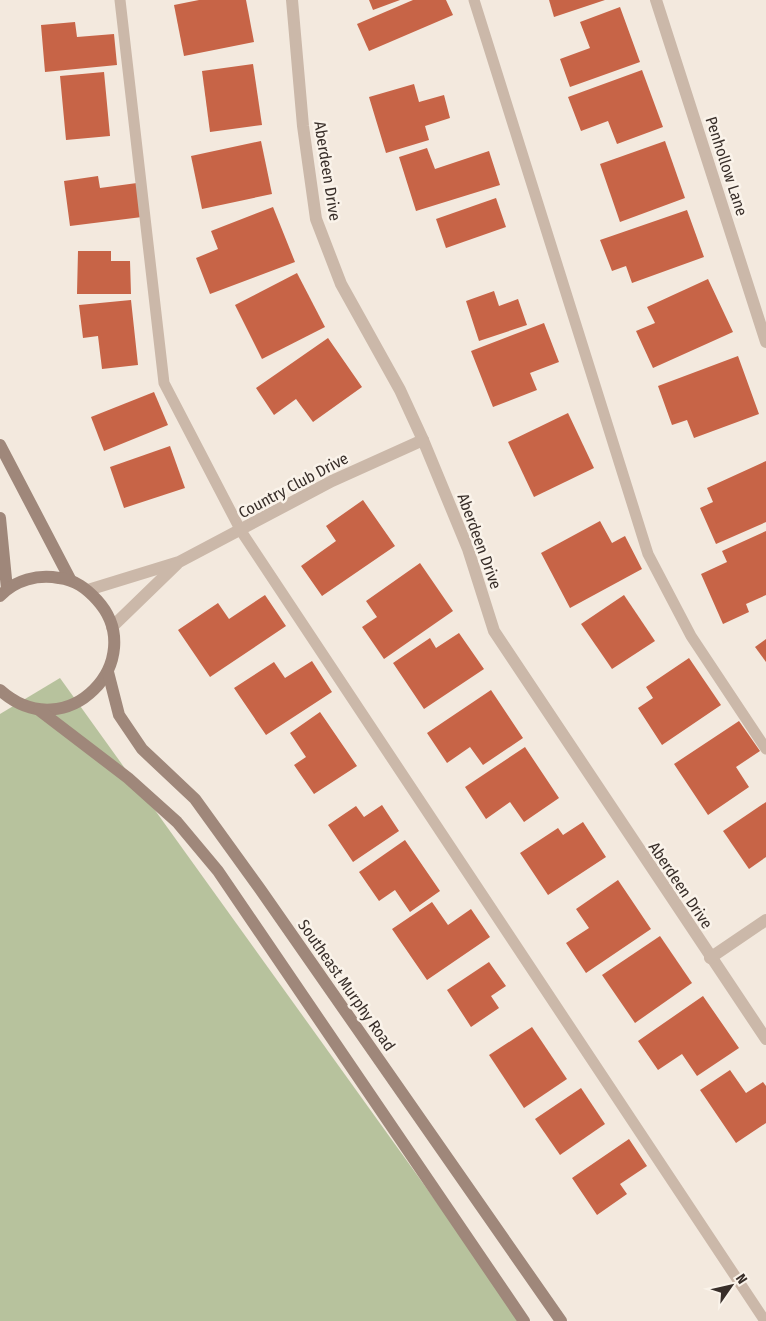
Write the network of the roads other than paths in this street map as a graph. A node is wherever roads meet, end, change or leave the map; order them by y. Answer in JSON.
{"nodes":[{"id":1,"x":120,"y":0,"type":"edge"},
{"id":2,"x":292,"y":0,"type":"edge"},
{"id":3,"x":474,"y":0,"type":"edge"},
{"id":4,"x":656,"y":0,"type":"edge"},
{"id":5,"x":762,"y":315,"type":"edge"},
{"id":6,"x":766,"y":342,"type":"edge"},
{"id":7,"x":423,"y":440,"type":"junction"},
{"id":8,"x":0,"y":445,"type":"edge"},
{"id":9,"x":0,"y":518,"type":"edge"},
{"id":10,"x":241,"y":531,"type":"junction"},
{"id":11,"x":179,"y":562,"type":"junction"},
{"id":12,"x":70,"y":579,"type":"junction"},
{"id":13,"x":88,"y":590,"type":"junction"},
{"id":14,"x":3,"y":592,"type":"edge"},
{"id":15,"x":112,"y":627,"type":"junction"},
{"id":16,"x":108,"y":672,"type":"junction"},
{"id":17,"x":0,"y":690,"type":"edge"},
{"id":18,"x":6,"y":700,"type":"edge"},
{"id":19,"x":39,"y":710,"type":"junction"},
{"id":20,"x":766,"y":750,"type":"edge"},
{"id":21,"x":766,"y":920,"type":"edge"},
{"id":22,"x":710,"y":958,"type":"junction"},
{"id":23,"x":766,"y":1039,"type":"edge"},
{"id":24,"x":524,"y":1321,"type":"edge"},
{"id":25,"x":561,"y":1321,"type":"edge"},
{"id":26,"x":765,"y":1321,"type":"edge"}],
"edges":[{"from":1,"to":10,"type":"lane"},
{"from":2,"to":7,"type":"street","name":"Aberdeen Drive"},
{"from":3,"to":20,"type":"lane"},
{"from":4,"to":5,"type":"street","name":"Penhollow Lane"},
{"from":5,"to":6,"type":"street","name":"Penhollow Lane"},
{"from":7,"to":10,"type":"street","name":"Country Club Drive"},
{"from":7,"to":22,"type":"street","name":"Aberdeen Drive"},
{"from":8,"to":12,"type":"main road"},
{"from":9,"to":14,"type":"main road"},
{"from":10,"to":11,"type":"street","name":"Country Club Drive"},
{"from":10,"to":26,"type":"lane"},
{"from":11,"to":13,"type":"street","name":"Country Club Drive"},
{"from":11,"to":15,"type":"street","name":"Country Club Drive"},
{"from":12,"to":13,"type":"main road"},
{"from":12,"to":14,"type":"main road"},
{"from":13,"to":15,"type":"main road"},
{"from":15,"to":16,"type":"main road"},
{"from":16,"to":19,"type":"main road"},
{"from":16,"to":25,"type":"main road","name":"Southeast Murphy Road"},
{"from":17,"to":18,"type":"main road"},
{"from":18,"to":19,"type":"main road"},
{"from":19,"to":24,"type":"main road"},
{"from":21,"to":22,"type":"street"},
{"from":22,"to":23,"type":"street","name":"Aberdeen Drive"}]}
